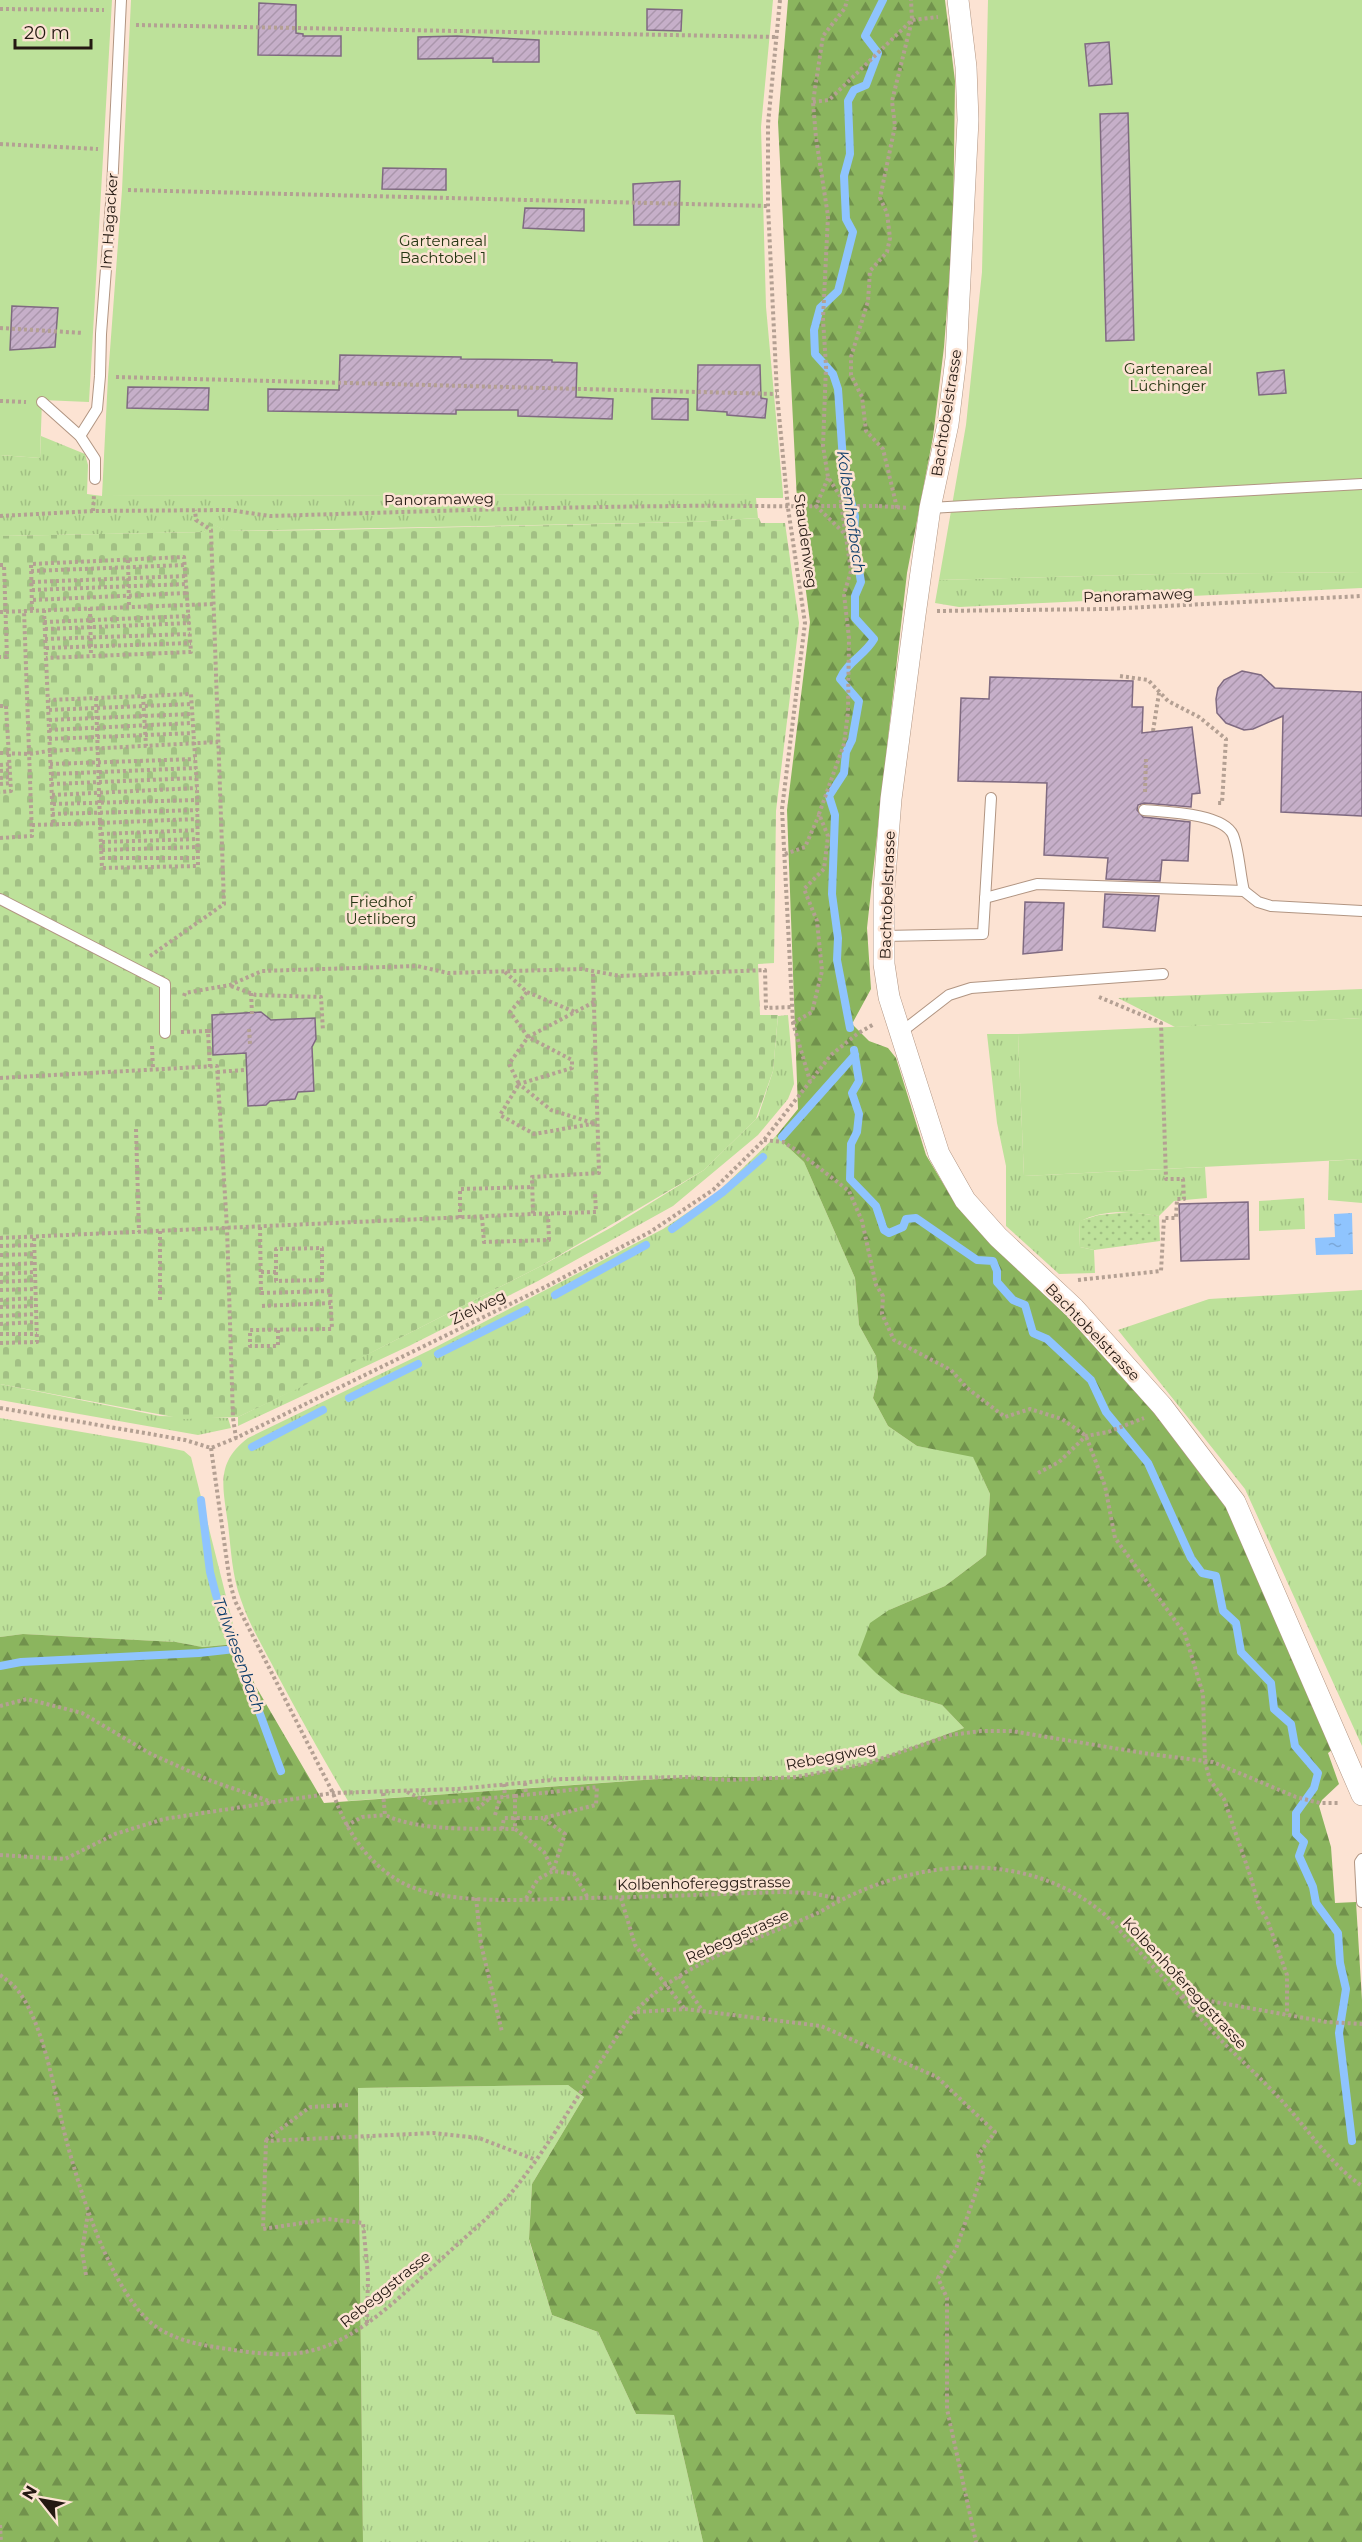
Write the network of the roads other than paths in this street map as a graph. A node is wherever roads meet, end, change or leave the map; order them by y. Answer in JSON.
{"nodes":[{"id":1,"x":121,"y":5,"type":"edge"},
{"id":2,"x":959,"y":7,"type":"edge"},
{"id":3,"x":42,"y":402,"type":"road end"},
{"id":4,"x":80,"y":436,"type":"junction"},
{"id":5,"x":95,"y":479,"type":"dead end"},
{"id":6,"x":1362,"y":484,"type":"edge"},
{"id":7,"x":930,"y":508,"type":"junction"},
{"id":8,"x":991,"y":798,"type":"dead end"},
{"id":9,"x":1144,"y":810,"type":"road end"},
{"id":10,"x":1244,"y":891,"type":"junction"},
{"id":11,"x":985,"y":898,"type":"junction"},
{"id":12,"x":0,"y":899,"type":"edge"},
{"id":13,"x":1362,"y":911,"type":"edge"},
{"id":14,"x":884,"y":936,"type":"junction"},
{"id":15,"x":1163,"y":974,"type":"dead end"},
{"id":16,"x":897,"y":1024,"type":"junction"},
{"id":17,"x":165,"y":1033,"type":"road end"},
{"id":18,"x":1362,"y":1795,"type":"edge"},
{"id":19,"x":1362,"y":1859,"type":"edge"},
{"id":20,"x":1362,"y":1902,"type":"edge"}],
"edges":[{"from":1,"to":4,"type":"lane","name":"Im Hagacker"},
{"from":2,"to":7,"type":"street","name":"Bachtobelstrasse"},
{"from":3,"to":4,"type":"lane"},
{"from":4,"to":5,"type":"lane"},
{"from":6,"to":7,"type":"lane"},
{"from":7,"to":14,"type":"street","name":"Bachtobelstrasse"},
{"from":8,"to":11,"type":"lane"},
{"from":9,"to":10,"type":"lane"},
{"from":10,"to":11,"type":"lane"},
{"from":10,"to":13,"type":"lane"},
{"from":11,"to":14,"type":"lane"},
{"from":12,"to":17,"type":"lane"},
{"from":14,"to":16,"type":"street","name":"Bachtobelstrasse"},
{"from":15,"to":16,"type":"lane"},
{"from":16,"to":18,"type":"street","name":"Bachtobelstrasse"},
{"from":19,"to":20,"type":"lane"}]}
